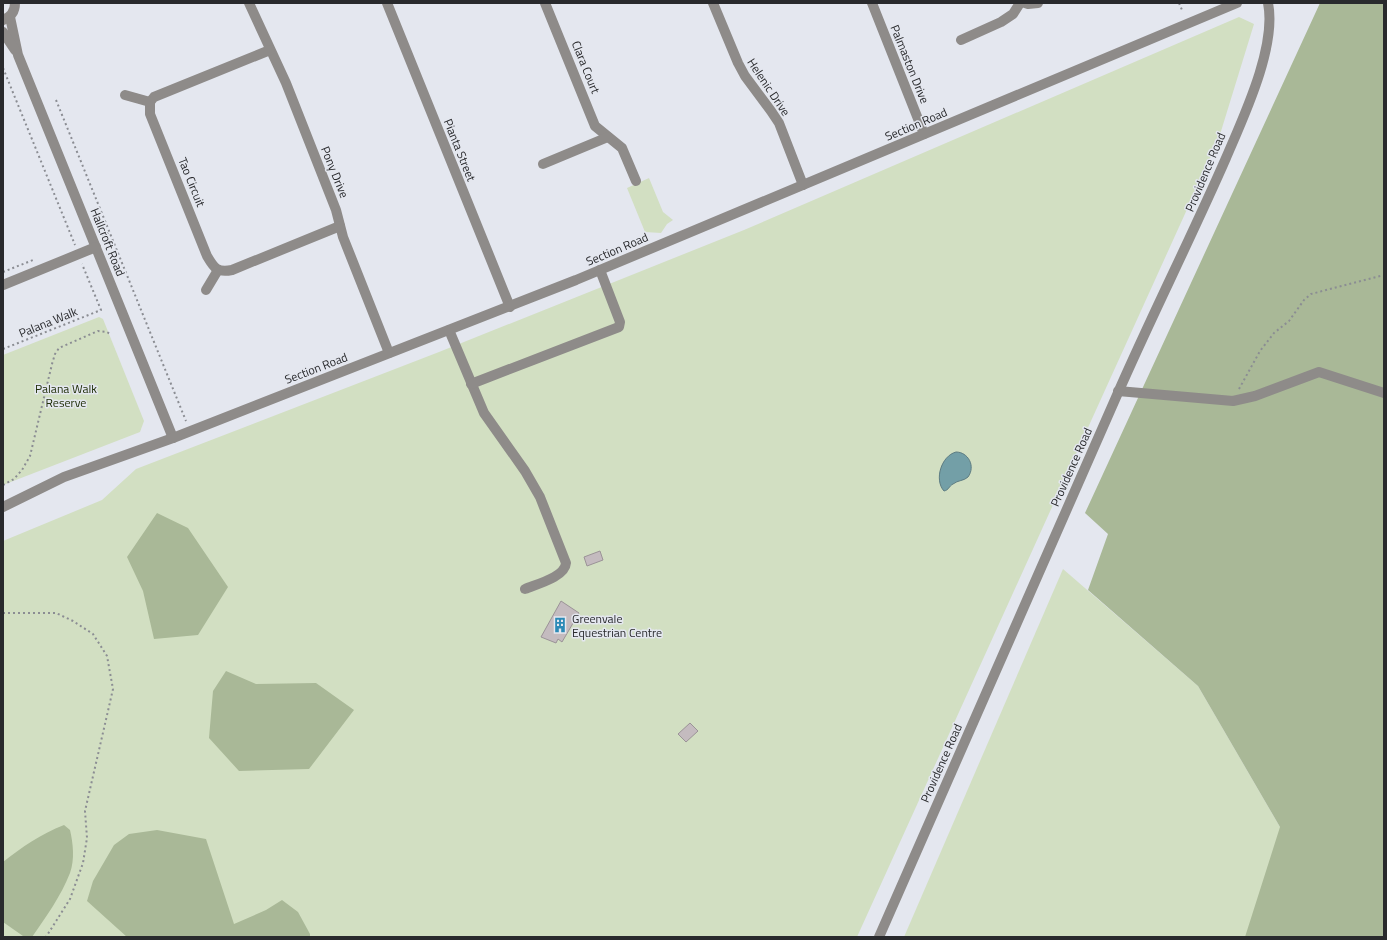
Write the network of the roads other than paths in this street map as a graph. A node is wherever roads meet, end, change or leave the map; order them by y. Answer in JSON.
{"nodes":[{"id":1,"x":249,"y":3,"type":"edge"},
{"id":2,"x":387,"y":3,"type":"edge"},
{"id":3,"x":545,"y":3,"type":"edge"},
{"id":4,"x":714,"y":3,"type":"edge"},
{"id":5,"x":872,"y":3,"type":"edge"},
{"id":6,"x":1020,"y":3,"type":"edge"},
{"id":7,"x":1025,"y":3,"type":"edge"},
{"id":8,"x":1038,"y":3,"type":"edge"},
{"id":9,"x":1237,"y":3,"type":"edge"},
{"id":10,"x":1268,"y":3,"type":"edge"},
{"id":11,"x":16,"y":4,"type":"edge"},
{"id":12,"x":6,"y":18,"type":"edge"},
{"id":13,"x":3,"y":32,"type":"edge"},
{"id":14,"x":961,"y":40,"type":"dead end"},
{"id":15,"x":270,"y":50,"type":"junction"},
{"id":16,"x":18,"y":55,"type":"junction"},
{"id":17,"x":125,"y":96,"type":"dead end"},
{"id":18,"x":150,"y":102,"type":"junction"},
{"id":19,"x":924,"y":134,"type":"junction"},
{"id":20,"x":608,"y":137,"type":"junction"},
{"id":21,"x":543,"y":164,"type":"dead end"},
{"id":22,"x":636,"y":181,"type":"dead end"},
{"id":23,"x":803,"y":185,"type":"junction"},
{"id":24,"x":340,"y":226,"type":"junction"},
{"id":25,"x":96,"y":248,"type":"junction"},
{"id":26,"x":218,"y":270,"type":"junction"},
{"id":27,"x":600,"y":270,"type":"junction"},
{"id":28,"x":3,"y":285,"type":"edge"},
{"id":29,"x":206,"y":290,"type":"dead end"},
{"id":30,"x":510,"y":307,"type":"junction"},
{"id":31,"x":449,"y":330,"type":"junction"},
{"id":32,"x":390,"y":353,"type":"junction"},
{"id":33,"x":471,"y":384,"type":"junction"},
{"id":34,"x":1118,"y":391,"type":"junction"},
{"id":35,"x":1384,"y":392,"type":"edge"},
{"id":36,"x":173,"y":438,"type":"junction"},
{"id":37,"x":3,"y":507,"type":"edge"},
{"id":38,"x":525,"y":589,"type":"dead end"},
{"id":39,"x":879,"y":937,"type":"edge"}],
"edges":[{"from":1,"to":15,"type":"street","name":"Pony Drive"},
{"from":2,"to":30,"type":"street","name":"Pianta Street"},
{"from":3,"to":20,"type":"street","name":"Clara Court"},
{"from":4,"to":23,"type":"street","name":"Helenic Drive"},
{"from":5,"to":19,"type":"street","name":"Palmaston Drive"},
{"from":6,"to":14,"type":"street"},
{"from":7,"to":8,"type":"street"},
{"from":9,"to":19,"type":"street","name":"Section Road"},
{"from":10,"to":34,"type":"street","name":"Providence Road"},
{"from":11,"to":12,"type":"street"},
{"from":12,"to":16,"type":"street","name":"Hallcroft Road"},
{"from":13,"to":16,"type":"street","name":"Hallcroft Road"},
{"from":15,"to":18,"type":"street"},
{"from":15,"to":24,"type":"street","name":"Pony Drive"},
{"from":16,"to":25,"type":"street","name":"Hallcroft Road"},
{"from":17,"to":18,"type":"street"},
{"from":18,"to":26,"type":"street","name":"Tao Circuit"},
{"from":19,"to":23,"type":"street","name":"Section Road"},
{"from":20,"to":21,"type":"street"},
{"from":20,"to":22,"type":"street","name":"Clara Court"},
{"from":23,"to":27,"type":"street","name":"Section Road"},
{"from":24,"to":26,"type":"street"},
{"from":24,"to":32,"type":"street","name":"Pony Drive"},
{"from":25,"to":28,"type":"street"},
{"from":25,"to":36,"type":"street","name":"Hallcroft Road"},
{"from":26,"to":29,"type":"street"},
{"from":27,"to":30,"type":"street","name":"Section Road"},
{"from":27,"to":33,"type":"street"},
{"from":30,"to":31,"type":"street","name":"Section Road"},
{"from":31,"to":32,"type":"street","name":"Section Road"},
{"from":31,"to":33,"type":"street"},
{"from":32,"to":36,"type":"street","name":"Section Road"},
{"from":33,"to":38,"type":"street"},
{"from":34,"to":35,"type":"street"},
{"from":34,"to":39,"type":"street","name":"Providence Road"},
{"from":36,"to":37,"type":"street","name":"Section Road"}]}
